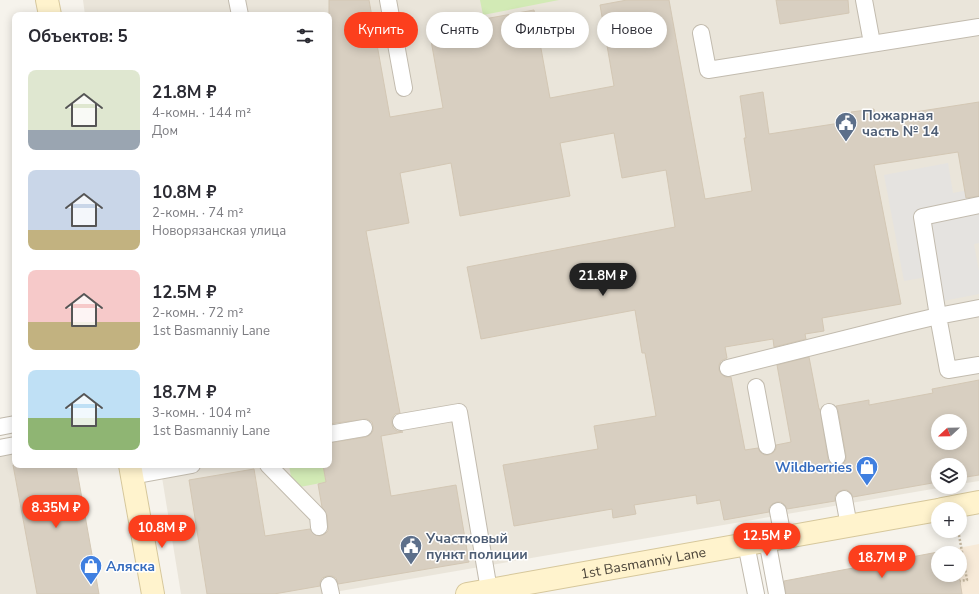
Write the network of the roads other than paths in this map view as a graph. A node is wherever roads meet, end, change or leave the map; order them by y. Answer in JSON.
{"nodes":[{"id":1,"x":47,"y":0,"type":"edge"},
{"id":2,"x":237,"y":0,"type":"edge"},
{"id":3,"x":388,"y":0,"type":"edge"},
{"id":4,"x":864,"y":0,"type":"edge"},
{"id":5,"x":49,"y":12,"type":"edge"},
{"id":6,"x":239,"y":12,"type":"edge"},
{"id":7,"x":979,"y":27,"type":"edge"},
{"id":8,"x":700,"y":33,"type":"dead end"},
{"id":9,"x":872,"y":43,"type":"junction"},
{"id":10,"x":404,"y":88,"type":"dead end"},
{"id":11,"x":979,"y":205,"type":"edge"},
{"id":12,"x":979,"y":308,"type":"edge"},
{"id":13,"x":938,"y":316,"type":"junction"},
{"id":14,"x":979,"y":365,"type":"edge"},
{"id":15,"x":728,"y":368,"type":"dead end"},
{"id":16,"x":756,"y":387,"type":"dead end"},
{"id":17,"x":829,"y":412,"type":"dead end"},
{"id":18,"x":401,"y":422,"type":"dead end"},
{"id":19,"x":12,"y":425,"type":"edge"},
{"id":20,"x":0,"y":427,"type":"edge"},
{"id":21,"x":364,"y":428,"type":"dead end"},
{"id":22,"x":332,"y":433,"type":"edge"},
{"id":23,"x":12,"y":446,"type":"edge"},
{"id":24,"x":767,"y":446,"type":"dead end"},
{"id":25,"x":0,"y":448,"type":"edge"},
{"id":26,"x":837,"y":457,"type":"dead end"},
{"id":27,"x":155,"y":468,"type":"edge"},
{"id":28,"x":271,"y":468,"type":"edge"},
{"id":29,"x":131,"y":470,"type":"edge"},
{"id":30,"x":844,"y":499,"type":"dead end"},
{"id":31,"x":979,"y":502,"type":"edge"},
{"id":32,"x":967,"y":504,"type":"edge"},
{"id":33,"x":778,"y":511,"type":"dead end"},
{"id":34,"x":931,"y":511,"type":"edge"},
{"id":35,"x":849,"y":526,"type":"junction"},
{"id":36,"x":319,"y":527,"type":"dead end"},
{"id":37,"x":765,"y":540,"type":"junction"},
{"id":38,"x":489,"y":590,"type":"junction"},
{"id":39,"x":153,"y":594,"type":"edge"},
{"id":40,"x":467,"y":594,"type":"edge"},
{"id":41,"x":756,"y":594,"type":"edge"},
{"id":42,"x":777,"y":594,"type":"edge"}],
"edges":[{"from":1,"to":5,"type":"street"},
{"from":2,"to":6,"type":"lane"},
{"from":3,"to":10,"type":"lane"},
{"from":4,"to":9,"type":"lane"},
{"from":7,"to":9,"type":"lane"},
{"from":8,"to":9,"type":"lane"},
{"from":11,"to":13,"type":"lane"},
{"from":12,"to":13,"type":"lane"},
{"from":13,"to":14,"type":"lane"},
{"from":13,"to":15,"type":"lane"},
{"from":16,"to":24,"type":"lane"},
{"from":17,"to":26,"type":"lane"},
{"from":18,"to":38,"type":"lane"},
{"from":19,"to":20,"type":"lane"},
{"from":21,"to":22,"type":"lane"},
{"from":23,"to":25,"type":"lane"},
{"from":27,"to":29,"type":"lane"},
{"from":28,"to":36,"type":"lane"},
{"from":29,"to":39,"type":"street"},
{"from":30,"to":35,"type":"lane"},
{"from":31,"to":32,"type":"street"},
{"from":33,"to":37,"type":"lane"},
{"from":34,"to":35,"type":"street","name":"1st Basmanniy Lane"},
{"from":35,"to":37,"type":"street","name":"1st Basmanniy Lane"},
{"from":37,"to":38,"type":"street","name":"1st Basmanniy Lane"},
{"from":37,"to":41,"type":"lane"},
{"from":37,"to":42,"type":"lane"},
{"from":38,"to":40,"type":"street","name":"1st Basmanniy Lane"}]}
